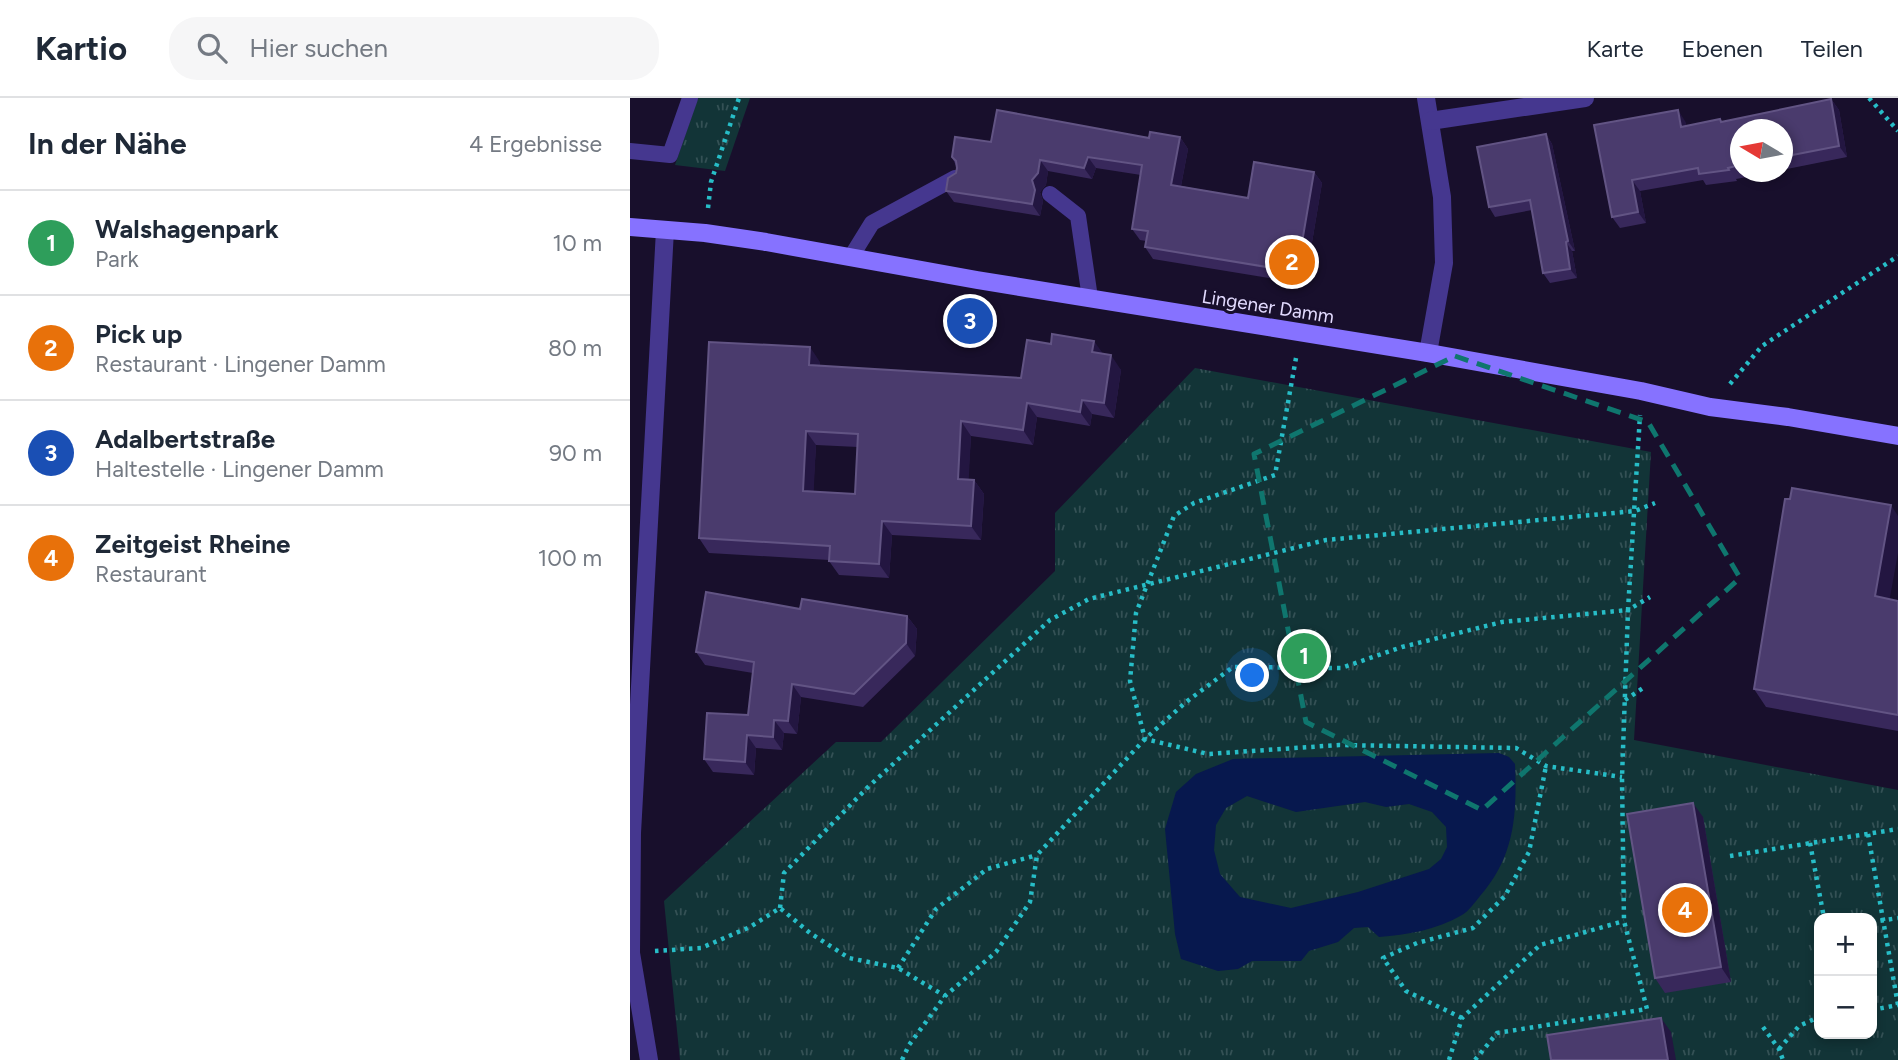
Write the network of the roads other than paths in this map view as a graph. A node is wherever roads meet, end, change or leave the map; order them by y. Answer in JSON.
{"nodes":[{"id":1,"x":690,"y":98,"type":"edge"},
{"id":2,"x":1426,"y":98,"type":"edge"},
{"id":3,"x":1585,"y":98,"type":"edge"},
{"id":4,"x":1430,"y":121,"type":"junction"},
{"id":5,"x":630,"y":151,"type":"edge"},
{"id":6,"x":955,"y":178,"type":"edge"},
{"id":7,"x":1050,"y":194,"type":"dead end"},
{"id":8,"x":630,"y":227,"type":"edge"},
{"id":9,"x":665,"y":230,"type":"junction"},
{"id":10,"x":852,"y":257,"type":"junction"},
{"id":11,"x":1090,"y":298,"type":"junction"},
{"id":12,"x":1428,"y":353,"type":"junction"},
{"id":13,"x":1898,"y":436,"type":"edge"},
{"id":14,"x":631,"y":832,"type":"edge"},
{"id":15,"x":631,"y":953,"type":"edge"},
{"id":16,"x":649,"y":1060,"type":"edge"}],
"edges":[{"from":1,"to":5,"type":"lane"},
{"from":2,"to":4,"type":"street"},
{"from":3,"to":4,"type":"street"},
{"from":4,"to":12,"type":"street"},
{"from":6,"to":10,"type":"lane"},
{"from":7,"to":11,"type":"lane"},
{"from":8,"to":9,"type":"main road","name":"Lingener Damm"},
{"from":9,"to":10,"type":"main road","name":"Lingener Damm"},
{"from":9,"to":14,"type":"street"},
{"from":10,"to":11,"type":"main road","name":"Lingener Damm"},
{"from":11,"to":12,"type":"main road","name":"Lingener Damm"},
{"from":12,"to":13,"type":"main road","name":"Lingener Damm"},
{"from":14,"to":15,"type":"street"},
{"from":15,"to":16,"type":"street"}]}
